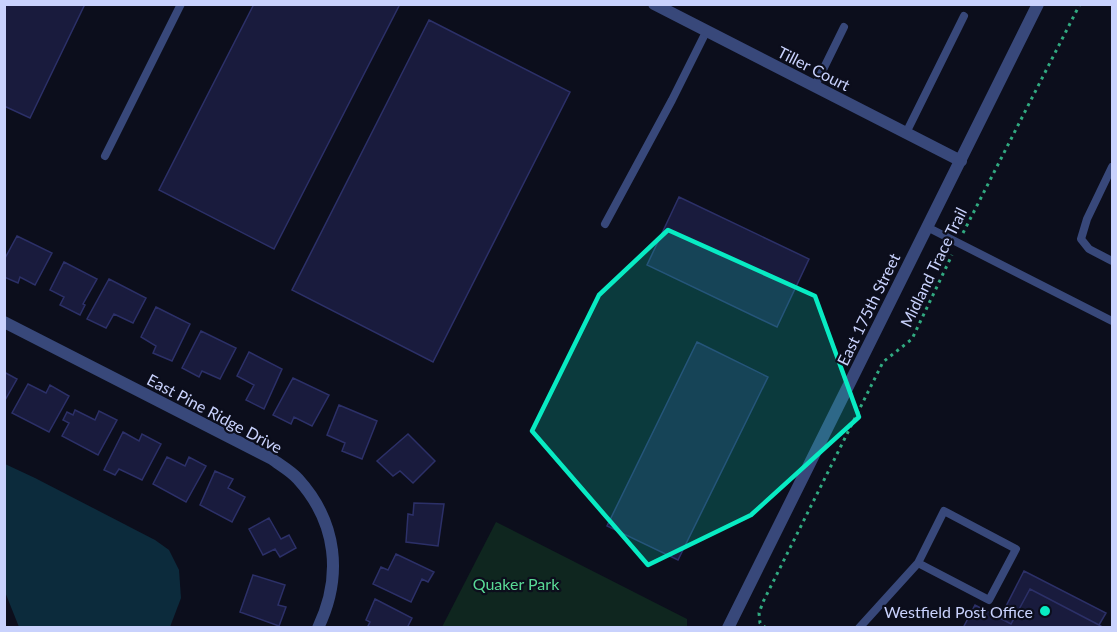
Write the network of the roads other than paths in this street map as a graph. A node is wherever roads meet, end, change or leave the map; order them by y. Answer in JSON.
{"nodes":[{"id":1,"x":181,"y":4,"type":"edge"},
{"id":2,"x":654,"y":4,"type":"edge"},
{"id":3,"x":1038,"y":4,"type":"edge"},
{"id":4,"x":964,"y":16,"type":"dead end"},
{"id":5,"x":844,"y":27,"type":"dead end"},
{"id":6,"x":706,"y":32,"type":"junction"},
{"id":7,"x":815,"y":86,"type":"junction"},
{"id":8,"x":906,"y":133,"type":"junction"},
{"id":9,"x":105,"y":156,"type":"dead end"},
{"id":10,"x":961,"y":160,"type":"junction"},
{"id":11,"x":1113,"y":167,"type":"edge"},
{"id":12,"x":605,"y":225,"type":"dead end"},
{"id":13,"x":927,"y":227,"type":"junction"},
{"id":14,"x":1113,"y":261,"type":"edge"},
{"id":15,"x":1113,"y":321,"type":"edge"},
{"id":16,"x":4,"y":322,"type":"edge"},
{"id":17,"x":918,"y":563,"type":"junction"},
{"id":18,"x":318,"y":627,"type":"edge"},
{"id":19,"x":728,"y":627,"type":"edge"},
{"id":20,"x":860,"y":627,"type":"edge"}],
"edges":[{"from":1,"to":9,"type":"lane"},
{"from":2,"to":6,"type":"street","name":"Tiller Court"},
{"from":3,"to":10,"type":"street","name":"East 175th Street"},
{"from":4,"to":8,"type":"lane"},
{"from":5,"to":7,"type":"lane"},
{"from":6,"to":7,"type":"street","name":"Tiller Court"},
{"from":6,"to":12,"type":"lane"},
{"from":7,"to":8,"type":"street","name":"Tiller Court"},
{"from":8,"to":10,"type":"street","name":"Tiller Court"},
{"from":10,"to":13,"type":"street","name":"East 175th Street"},
{"from":11,"to":14,"type":"lane"},
{"from":13,"to":15,"type":"lane"},
{"from":13,"to":19,"type":"street","name":"East 175th Street"},
{"from":16,"to":18,"type":"street","name":"East Pine Ridge Drive"},
{"from":17,"to":17,"type":"lane"},
{"from":17,"to":20,"type":"lane"}]}
